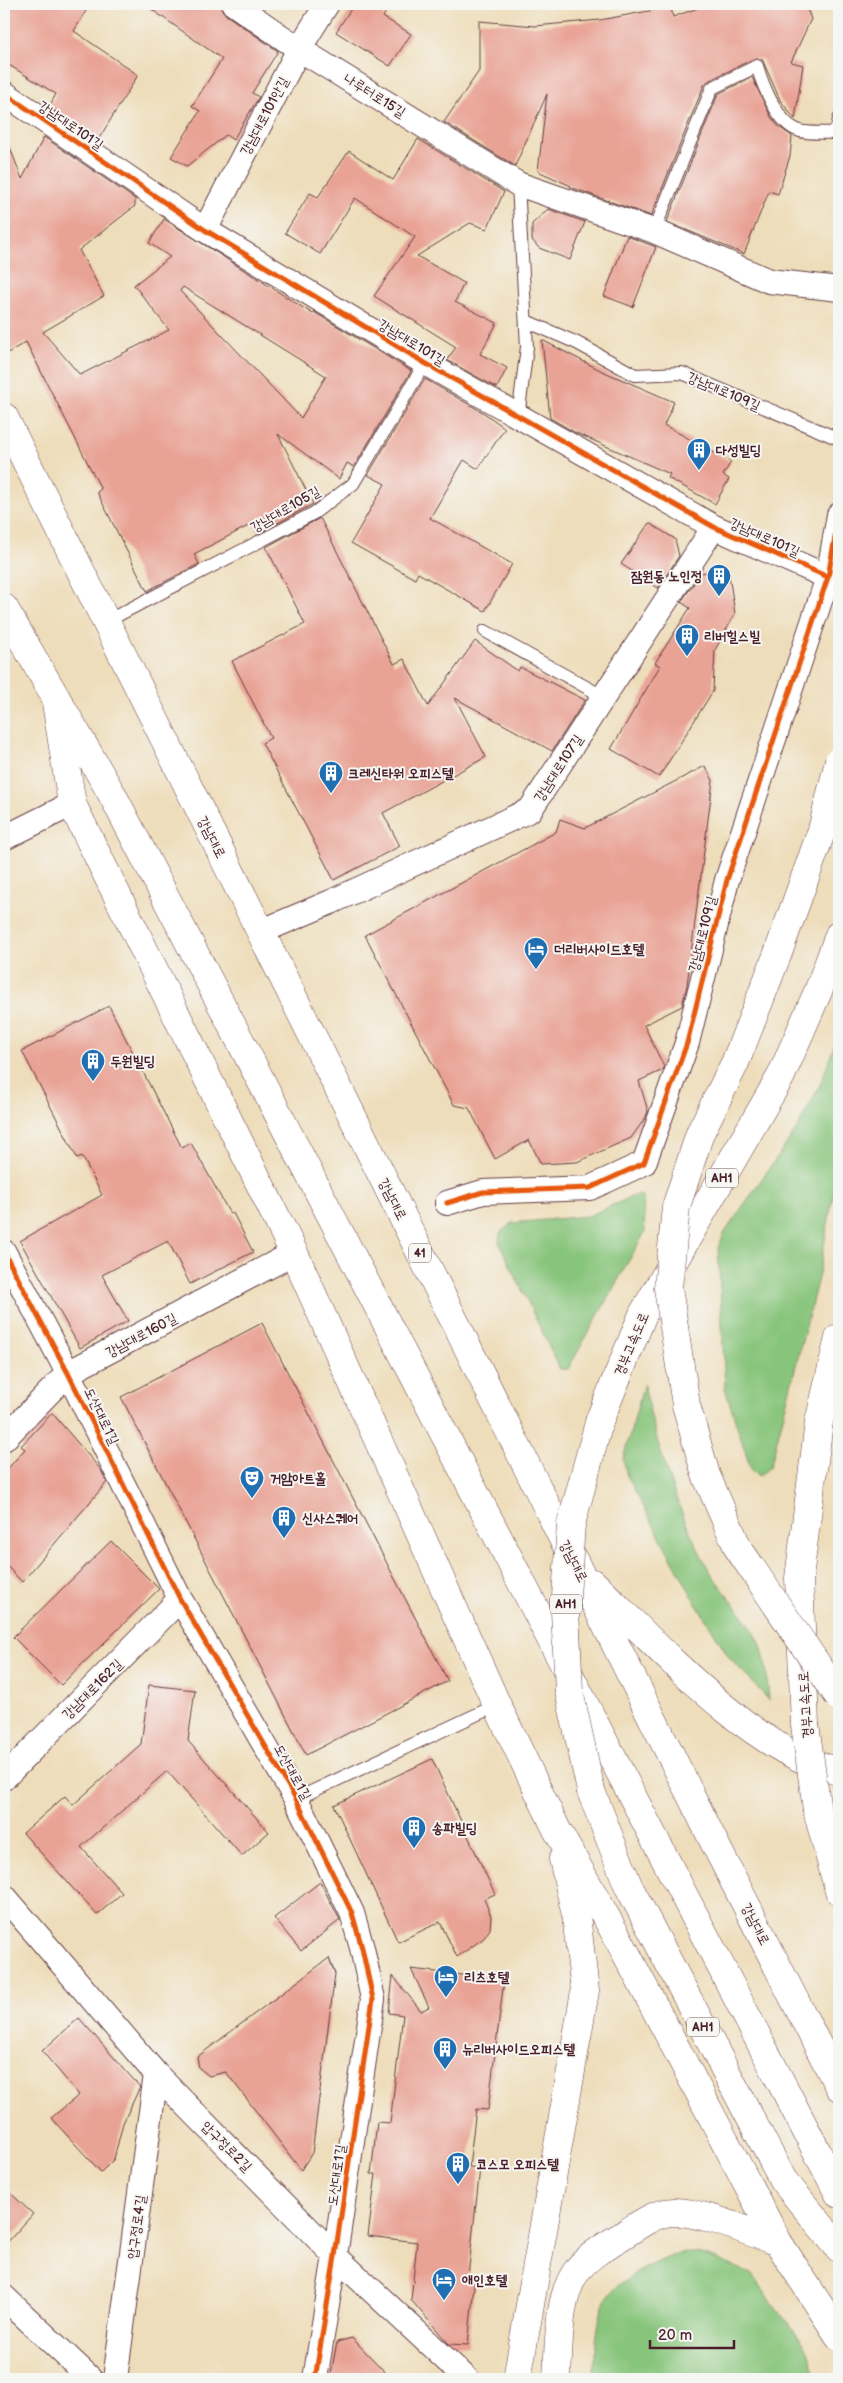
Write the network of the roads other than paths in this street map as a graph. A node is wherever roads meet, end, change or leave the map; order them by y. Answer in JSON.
{"nodes":[{"id":1,"x":234,"y":4,"type":"edge"},
{"id":2,"x":327,"y":4,"type":"edge"},
{"id":3,"x":299,"y":48,"type":"junction"},
{"id":4,"x":4,"y":93,"type":"edge"},
{"id":5,"x":839,"y":118,"type":"edge"},
{"id":6,"x":518,"y":184,"type":"junction"},
{"id":7,"x":205,"y":230,"type":"junction"},
{"id":8,"x":654,"y":231,"type":"junction"},
{"id":9,"x":839,"y":289,"type":"edge"},
{"id":10,"x":526,"y":321,"type":"junction"},
{"id":11,"x":425,"y":363,"type":"junction"},
{"id":12,"x":518,"y":416,"type":"junction"},
{"id":13,"x":4,"y":417,"type":"edge"},
{"id":14,"x":839,"y":439,"type":"edge"},
{"id":15,"x":839,"y":515,"type":"edge"},
{"id":16,"x":714,"y":527,"type":"junction"},
{"id":17,"x":828,"y":577,"type":"junction"},
{"id":18,"x":4,"y":608,"type":"edge"},
{"id":19,"x":105,"y":622,"type":"junction"},
{"id":20,"x":485,"y":631,"type":"dead end"},
{"id":21,"x":55,"y":696,"type":"junction"},
{"id":22,"x":604,"y":697,"type":"junction"},
{"id":23,"x":839,"y":761,"type":"edge"},
{"id":24,"x":72,"y":804,"type":"junction"},
{"id":25,"x":4,"y":838,"type":"edge"},
{"id":26,"x":260,"y":932,"type":"junction"},
{"id":27,"x":839,"y":935,"type":"edge"},
{"id":28,"x":448,"y":1203,"type":"dead end"},
{"id":29,"x":4,"y":1252,"type":"edge"},
{"id":30,"x":294,"y":1253,"type":"junction"},
{"id":31,"x":839,"y":1338,"type":"edge"},
{"id":32,"x":68,"y":1373,"type":"junction"},
{"id":33,"x":4,"y":1439,"type":"edge"},
{"id":34,"x":578,"y":1570,"type":"junction"},
{"id":35,"x":180,"y":1599,"type":"junction"},
{"id":36,"x":839,"y":1697,"type":"edge"},
{"id":37,"x":497,"y":1705,"type":"junction"},
{"id":38,"x":839,"y":1771,"type":"edge"},
{"id":39,"x":4,"y":1778,"type":"edge"},
{"id":40,"x":296,"y":1799,"type":"junction"},
{"id":41,"x":557,"y":1830,"type":"junction"},
{"id":42,"x":839,"y":1891,"type":"edge"},
{"id":43,"x":4,"y":1896,"type":"edge"},
{"id":44,"x":156,"y":2074,"type":"junction"},
{"id":45,"x":839,"y":2087,"type":"edge"},
{"id":46,"x":839,"y":2194,"type":"edge"},
{"id":47,"x":778,"y":2242,"type":"junction"},
{"id":48,"x":839,"y":2248,"type":"edge"},
{"id":49,"x":335,"y":2256,"type":"junction"},
{"id":50,"x":4,"y":2296,"type":"edge"},
{"id":51,"x":839,"y":2336,"type":"edge"},
{"id":52,"x":91,"y":2379,"type":"edge"},
{"id":53,"x":115,"y":2379,"type":"edge"},
{"id":54,"x":315,"y":2379,"type":"edge"},
{"id":55,"x":467,"y":2379,"type":"edge"},
{"id":56,"x":517,"y":2379,"type":"edge"},
{"id":57,"x":557,"y":2379,"type":"edge"}],
"edges":[{"from":1,"to":3,"type":"street","name":"나루터로15길"},
{"from":2,"to":3,"type":"street","name":"강남대로101안길"},
{"from":3,"to":6,"type":"street","name":"나루터로15길"},
{"from":3,"to":7,"type":"street","name":"강남대로101안길"},
{"from":4,"to":7,"type":"street","name":"강남대로101길"},
{"from":5,"to":8,"type":"lane"},
{"from":6,"to":8,"type":"street","name":"나루터로15길"},
{"from":6,"to":10,"type":"lane"},
{"from":7,"to":11,"type":"street","name":"강남대로101길"},
{"from":8,"to":9,"type":"street","name":"나루터로15길"},
{"from":10,"to":12,"type":"lane"},
{"from":10,"to":14,"type":"lane","name":"강남대로109길"},
{"from":11,"to":12,"type":"street","name":"강남대로101길"},
{"from":11,"to":19,"type":"lane","name":"강남대로105길"},
{"from":12,"to":16,"type":"street","name":"강남대로101길"},
{"from":13,"to":19,"type":"main road","name":"강남대로","number":"41"},
{"from":15,"to":17,"type":"street","name":"강남대로109길"},
{"from":16,"to":17,"type":"street","name":"강남대로101길"},
{"from":16,"to":22,"type":"street","name":"강남대로107길"},
{"from":17,"to":28,"type":"street","name":"강남대로109길"},
{"from":18,"to":21,"type":"main road"},
{"from":19,"to":26,"type":"main road","name":"강남대로","number":"41"},
{"from":20,"to":22,"type":"lane"},
{"from":21,"to":24,"type":"main road"},
{"from":21,"to":46,"type":"main road"},
{"from":22,"to":26,"type":"street","name":"강남대로107길"},
{"from":23,"to":36,"type":"main road","bridge":true},
{"from":24,"to":25,"type":"street"},
{"from":24,"to":30,"type":"main road"},
{"from":26,"to":34,"type":"main road","name":"강남대로","number":"41"},
{"from":27,"to":48,"type":"main road","name":"경부고속도로","number":"AH1","bridge":true},
{"from":29,"to":32,"type":"street","name":"도산대로1길"},
{"from":30,"to":32,"type":"street","name":"강남대로160길"},
{"from":30,"to":37,"type":"main road"},
{"from":31,"to":42,"type":"main road","name":"경부고속도로","bridge":true},
{"from":32,"to":33,"type":"street","name":"강남대로160길"},
{"from":32,"to":35,"type":"street","name":"도산대로1길"},
{"from":34,"to":38,"type":"main road"},
{"from":34,"to":45,"type":"main road","name":"강남대로","number":"41"},
{"from":35,"to":39,"type":"street","name":"강남대로162길"},
{"from":35,"to":40,"type":"street","name":"도산대로1길"},
{"from":37,"to":40,"type":"lane"},
{"from":37,"to":41,"type":"main road"},
{"from":40,"to":49,"type":"street","name":"도산대로1길"},
{"from":41,"to":47,"type":"main road"},
{"from":41,"to":56,"type":"main road"},
{"from":43,"to":44,"type":"street","name":"압구정로2길"},
{"from":44,"to":49,"type":"street","name":"압구정로2길"},
{"from":44,"to":53,"type":"street","name":"압구정로4길"},
{"from":47,"to":51,"type":"main road"},
{"from":47,"to":57,"type":"main road"},
{"from":49,"to":54,"type":"street","name":"도산대로1길"},
{"from":49,"to":55,"type":"street","name":"압구정로2길"},
{"from":50,"to":52,"type":"street"}]}
